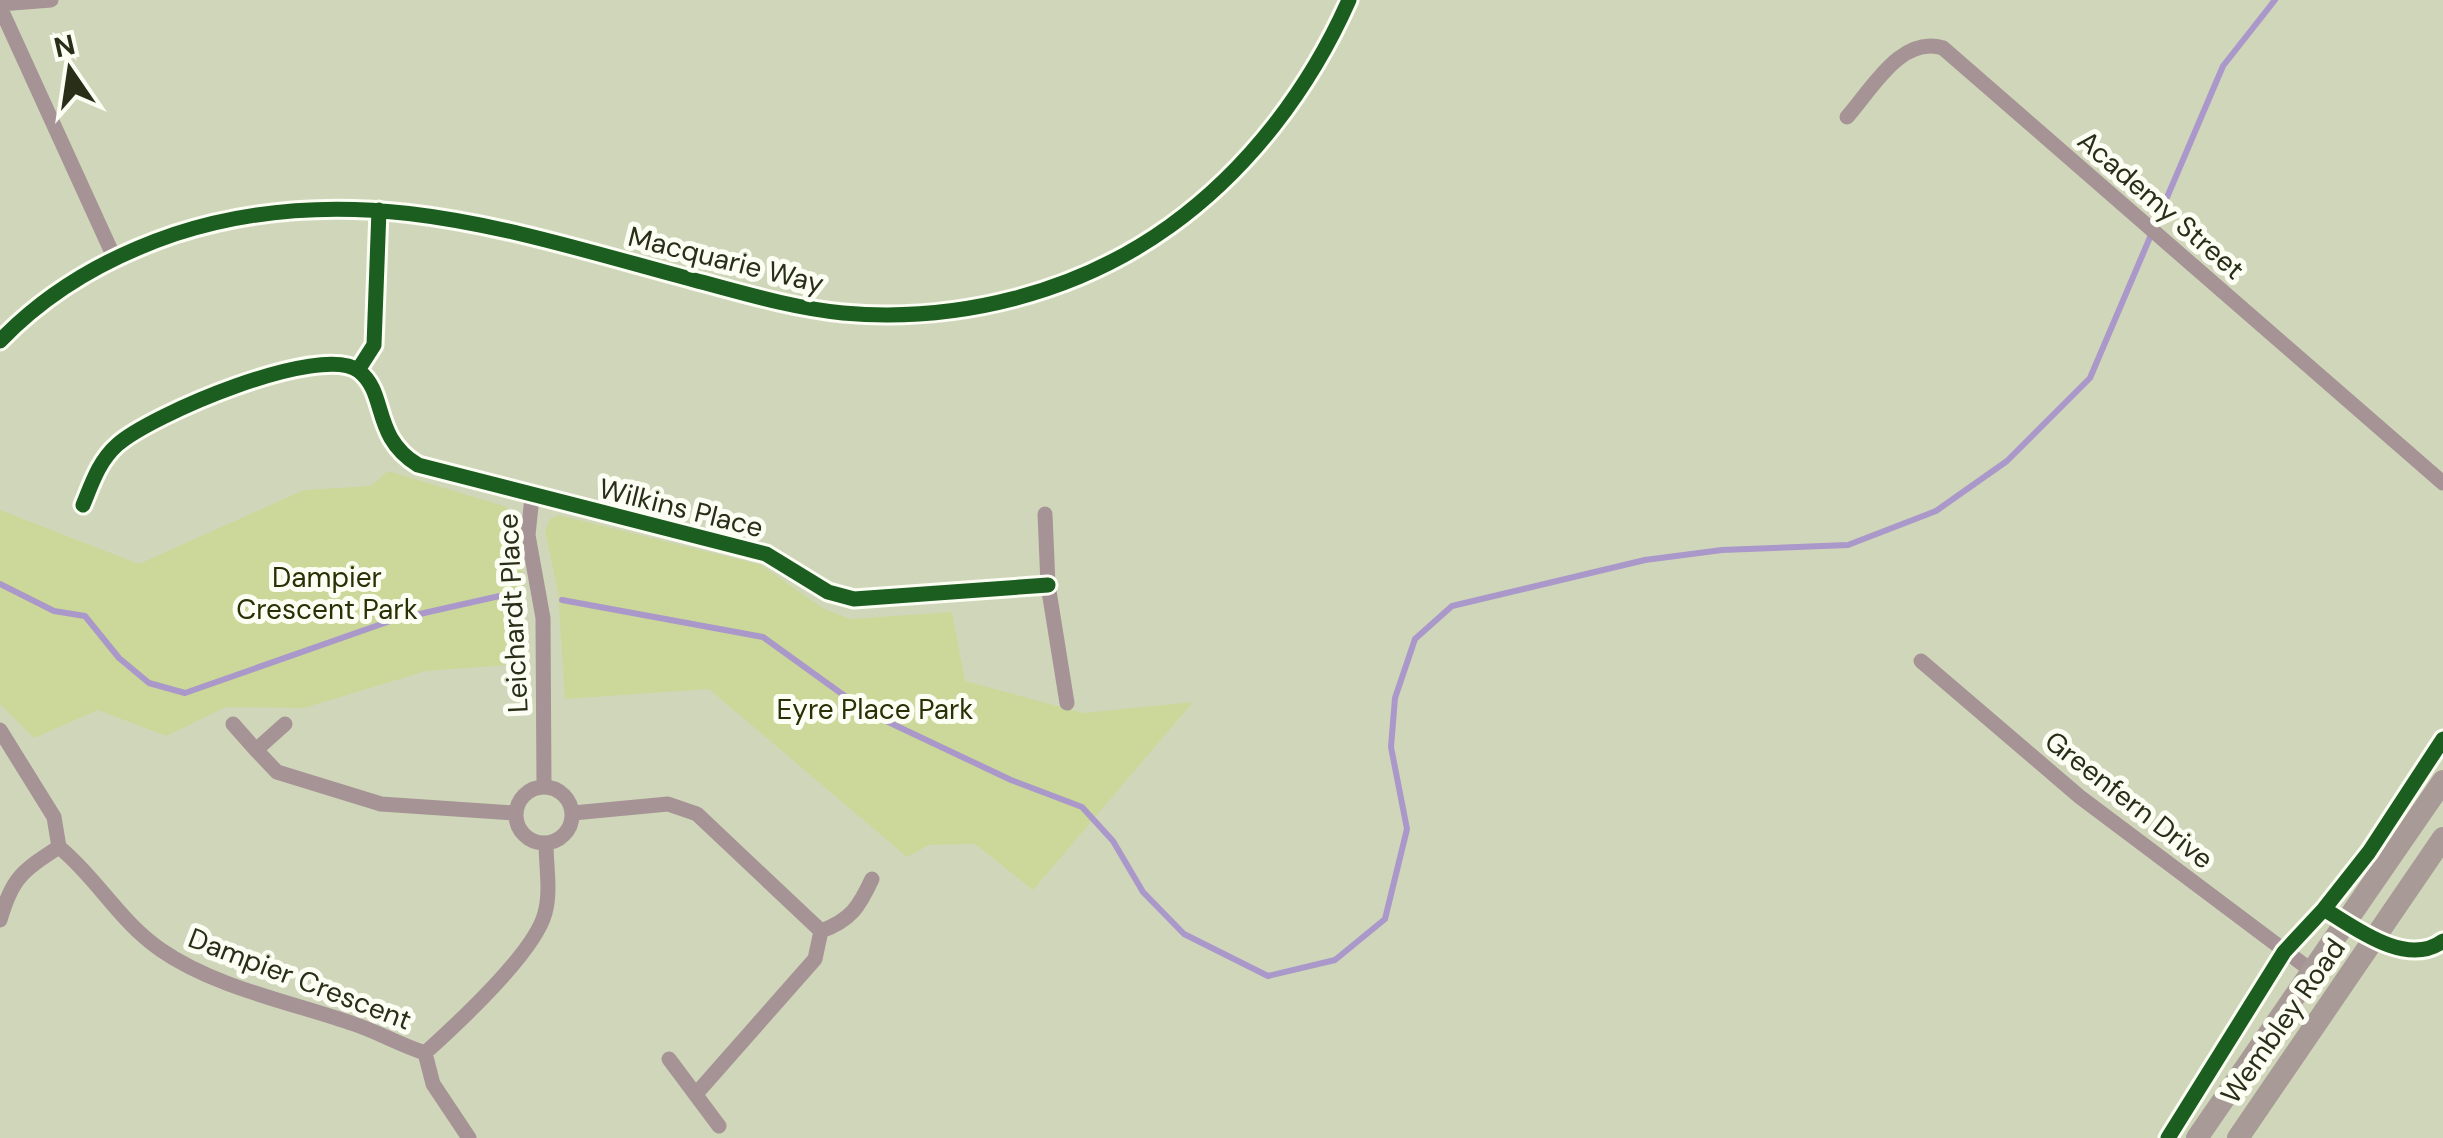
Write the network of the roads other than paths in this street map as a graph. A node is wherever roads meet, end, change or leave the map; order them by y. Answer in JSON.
{"nodes":[{"id":1,"x":51,"y":0,"type":"edge"},
{"id":2,"x":1349,"y":0,"type":"edge"},
{"id":3,"x":0,"y":6,"type":"edge"},
{"id":4,"x":1847,"y":116,"type":"dead end"},
{"id":5,"x":114,"y":257,"type":"junction"},
{"id":6,"x":0,"y":340,"type":"edge"},
{"id":7,"x":2443,"y":483,"type":"edge"},
{"id":8,"x":532,"y":497,"type":"junction"},
{"id":9,"x":83,"y":505,"type":"dead end"},
{"id":10,"x":1045,"y":514,"type":"dead end"},
{"id":11,"x":1048,"y":584,"type":"junction"},
{"id":12,"x":1921,"y":660,"type":"dead end"},
{"id":13,"x":1067,"y":702,"type":"dead end"},
{"id":14,"x":233,"y":724,"type":"dead end"},
{"id":15,"x":285,"y":724,"type":"dead end"},
{"id":16,"x":0,"y":730,"type":"edge"},
{"id":17,"x":256,"y":750,"type":"junction"},
{"id":18,"x":2443,"y":781,"type":"edge"},
{"id":19,"x":544,"y":786,"type":"junction"},
{"id":20,"x":515,"y":813,"type":"junction"},
{"id":21,"x":573,"y":813,"type":"junction"},
{"id":22,"x":2443,"y":838,"type":"edge"},
{"id":23,"x":546,"y":843,"type":"junction"},
{"id":24,"x":59,"y":848,"type":"junction"},
{"id":25,"x":872,"y":879,"type":"dead end"},
{"id":26,"x":0,"y":920,"type":"edge"},
{"id":27,"x":821,"y":931,"type":"junction"},
{"id":28,"x":2312,"y":971,"type":"junction"},
{"id":29,"x":424,"y":1054,"type":"junction"},
{"id":30,"x":2255,"y":1054,"type":"junction"},
{"id":31,"x":670,"y":1058,"type":"dead end"},
{"id":32,"x":2282,"y":1074,"type":"junction"},
{"id":33,"x":696,"y":1094,"type":"junction"},
{"id":34,"x":719,"y":1126,"type":"dead end"},
{"id":35,"x":469,"y":1138,"type":"edge"},
{"id":36,"x":2197,"y":1138,"type":"edge"},
{"id":37,"x":2238,"y":1138,"type":"edge"}],
"edges":[{"from":1,"to":3,"type":"street"},
{"from":2,"to":5,"type":"street","name":"Macquarie Way"},
{"from":3,"to":5,"type":"street"},
{"from":4,"to":7,"type":"street","name":"Academy Street"},
{"from":5,"to":6,"type":"street","name":"Macquarie Way"},
{"from":8,"to":9,"type":"street","name":"Wilkins Place"},
{"from":8,"to":11,"type":"street","name":"Wilkins Place"},
{"from":8,"to":19,"type":"street","name":"Leichardt Place"},
{"from":10,"to":11,"type":"street"},
{"from":11,"to":13,"type":"street"},
{"from":12,"to":28,"type":"street","name":"Greenfern Drive"},
{"from":14,"to":17,"type":"street"},
{"from":15,"to":17,"type":"street"},
{"from":16,"to":24,"type":"street","name":"Dampier Crescent"},
{"from":17,"to":20,"type":"street"},
{"from":18,"to":28,"type":"main road","name":"Wembley Road"},
{"from":19,"to":20,"type":"street"},
{"from":19,"to":21,"type":"street"},
{"from":20,"to":23,"type":"street"},
{"from":21,"to":23,"type":"street"},
{"from":21,"to":27,"type":"street"},
{"from":22,"to":32,"type":"main road","name":"Wembley Road"},
{"from":23,"to":29,"type":"street"},
{"from":24,"to":26,"type":"street"},
{"from":24,"to":29,"type":"street","name":"Dampier Crescent"},
{"from":25,"to":27,"type":"street"},
{"from":27,"to":33,"type":"street"},
{"from":28,"to":30,"type":"main road","name":"Wembley Road"},
{"from":29,"to":35,"type":"street","name":"Dampier Crescent"},
{"from":30,"to":32,"type":"main road"},
{"from":30,"to":36,"type":"main road","name":"Wembley Road"},
{"from":31,"to":33,"type":"street"},
{"from":32,"to":37,"type":"main road","name":"Wembley Road"},
{"from":33,"to":34,"type":"street"}]}
